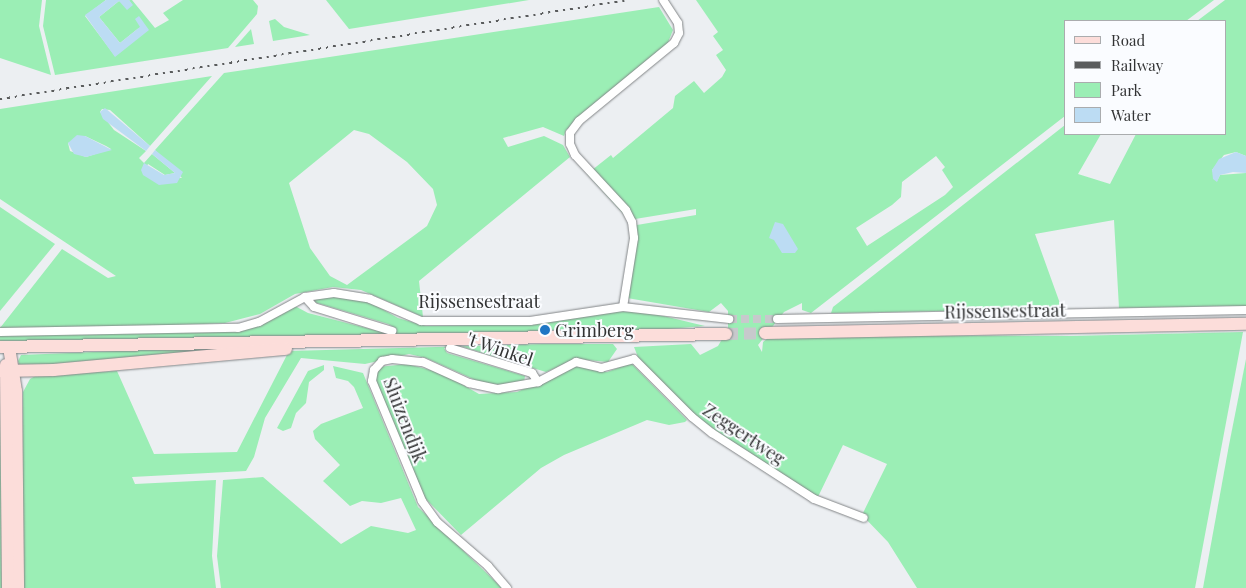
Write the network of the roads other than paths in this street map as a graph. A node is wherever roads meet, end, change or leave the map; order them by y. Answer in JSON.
{"nodes":[{"id":1,"x":663,"y":0,"type":"edge"},
{"id":2,"x":305,"y":297,"type":"junction"},
{"id":3,"x":623,"y":307,"type":"junction"},
{"id":4,"x":1246,"y":310,"type":"edge"},
{"id":5,"x":729,"y":319,"type":"tunnel mouth"},
{"id":6,"x":777,"y":319,"type":"tunnel mouth"},
{"id":7,"x":1246,"y":324,"type":"edge"},
{"id":8,"x":392,"y":331,"type":"dead end"},
{"id":9,"x":0,"y":332,"type":"edge"},
{"id":10,"x":765,"y":333,"type":"tunnel mouth"},
{"id":11,"x":726,"y":334,"type":"tunnel mouth"},
{"id":12,"x":348,"y":342,"type":"junction"},
{"id":13,"x":5,"y":347,"type":"edge"},
{"id":14,"x":450,"y":348,"type":"dead end"},
{"id":15,"x":7,"y":371,"type":"edge"},
{"id":16,"x":538,"y":382,"type":"junction"},
{"id":17,"x":864,"y":518,"type":"dead end"},
{"id":18,"x":8,"y":588,"type":"edge"},
{"id":19,"x":18,"y":588,"type":"edge"},
{"id":20,"x":507,"y":588,"type":"edge"}],
"edges":[{"from":1,"to":3,"type":"street"},
{"from":2,"to":3,"type":"street","name":"Rijssensestraat"},
{"from":2,"to":8,"type":"street"},
{"from":2,"to":9,"type":"street","name":"Rijssensestraat"},
{"from":3,"to":5,"type":"street","name":"Rijssensestraat"},
{"from":4,"to":6,"type":"street","name":"Rijssensestraat"},
{"from":7,"to":10,"type":"main road","name":"Rijssensestraat"},
{"from":11,"to":12,"type":"main road","name":"Rijssensestraat"},
{"from":12,"to":13,"type":"main road","name":"Rijssensestraat"},
{"from":12,"to":15,"type":"main road","name":"Rijssensestraat"},
{"from":13,"to":15,"type":"main road","name":"Rijssensestraat"},
{"from":14,"to":16,"type":"street","name":"'t Winkel"},
{"from":15,"to":18,"type":"main road"},
{"from":15,"to":19,"type":"main road"},
{"from":16,"to":17,"type":"street","name":"Zeggertweg"},
{"from":16,"to":20,"type":"street","name":"Sluizendijk"}]}
